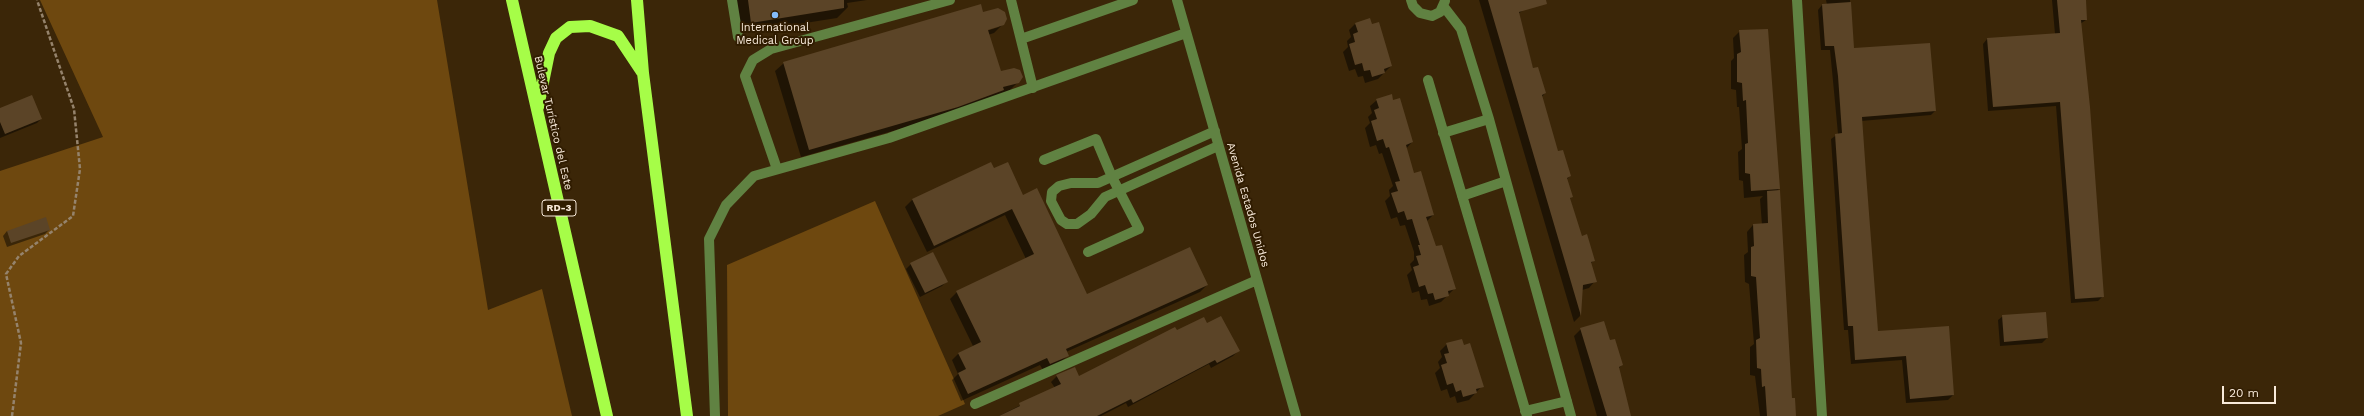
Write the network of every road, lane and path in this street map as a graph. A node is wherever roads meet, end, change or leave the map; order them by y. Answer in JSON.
{"nodes":[{"id":1,"x":37,"y":0,"type":"edge"},
{"id":2,"x":512,"y":0,"type":"edge"},
{"id":3,"x":637,"y":0,"type":"edge"},
{"id":4,"x":732,"y":0,"type":"edge"},
{"id":5,"x":950,"y":0,"type":"edge"},
{"id":6,"x":1011,"y":0,"type":"edge"},
{"id":7,"x":1132,"y":0,"type":"edge"},
{"id":8,"x":1176,"y":0,"type":"edge"},
{"id":9,"x":1411,"y":0,"type":"edge"},
{"id":10,"x":1797,"y":0,"type":"edge"},
{"id":11,"x":1445,"y":3,"type":"edge"},
{"id":12,"x":1186,"y":33,"type":"junction"},
{"id":13,"x":738,"y":37,"type":"dead end"},
{"id":14,"x":1021,"y":39,"type":"junction"},
{"id":15,"x":643,"y":74,"type":"junction"},
{"id":16,"x":1428,"y":80,"type":"dead end"},
{"id":17,"x":1033,"y":88,"type":"junction"},
{"id":18,"x":537,"y":113,"type":"junction"},
{"id":19,"x":1489,"y":119,"type":"junction"},
{"id":20,"x":1214,"y":131,"type":"junction"},
{"id":21,"x":1443,"y":133,"type":"junction"},
{"id":22,"x":1218,"y":146,"type":"junction"},
{"id":23,"x":1044,"y":160,"type":"dead end"},
{"id":24,"x":777,"y":169,"type":"junction"},
{"id":25,"x":1112,"y":177,"type":"junction"},
{"id":26,"x":1506,"y":181,"type":"junction"},
{"id":27,"x":1119,"y":190,"type":"junction"},
{"id":28,"x":1462,"y":196,"type":"junction"},
{"id":29,"x":1088,"y":252,"type":"dead end"},
{"id":30,"x":1257,"y":280,"type":"junction"},
{"id":31,"x":1567,"y":400,"type":"junction"},
{"id":32,"x":975,"y":404,"type":"dead end"},
{"id":33,"x":1526,"y":414,"type":"edge"},
{"id":34,"x":12,"y":416,"type":"edge"},
{"id":35,"x":606,"y":416,"type":"edge"},
{"id":36,"x":687,"y":416,"type":"edge"},
{"id":37,"x":715,"y":416,"type":"edge"},
{"id":38,"x":1296,"y":416,"type":"edge"},
{"id":39,"x":1571,"y":416,"type":"edge"},
{"id":40,"x":1822,"y":416,"type":"edge"}],
"edges":[{"from":1,"to":34,"type":"path"},
{"from":2,"to":18,"type":"highway","name":"Bulevar Turístico del Este","number":"RD-3"},
{"from":3,"to":15,"type":"highway"},
{"from":4,"to":13,"type":"street"},
{"from":5,"to":24,"type":"street"},
{"from":6,"to":14,"type":"street"},
{"from":7,"to":14,"type":"street"},
{"from":8,"to":12,"type":"street","name":"Avenida Estados Unidos"},
{"from":9,"to":11,"type":"street"},
{"from":10,"to":40,"type":"street"},
{"from":11,"to":19,"type":"street"},
{"from":12,"to":17,"type":"street"},
{"from":12,"to":20,"type":"street","name":"Avenida Estados Unidos"},
{"from":14,"to":17,"type":"street"},
{"from":15,"to":18,"type":"highway"},
{"from":15,"to":36,"type":"highway"},
{"from":16,"to":21,"type":"street"},
{"from":17,"to":24,"type":"street"},
{"from":18,"to":35,"type":"highway","name":"Bulevar Turístico del Este","number":"RD-3"},
{"from":19,"to":21,"type":"street"},
{"from":19,"to":26,"type":"street"},
{"from":20,"to":22,"type":"street","name":"Avenida Estados Unidos"},
{"from":20,"to":25,"type":"street"},
{"from":21,"to":28,"type":"street"},
{"from":22,"to":27,"type":"street"},
{"from":22,"to":30,"type":"street","name":"Avenida Estados Unidos"},
{"from":23,"to":25,"type":"street"},
{"from":24,"to":37,"type":"street"},
{"from":25,"to":27,"type":"street"},
{"from":25,"to":27,"type":"street"},
{"from":26,"to":28,"type":"street"},
{"from":26,"to":31,"type":"street"},
{"from":27,"to":29,"type":"street"},
{"from":28,"to":33,"type":"street"},
{"from":30,"to":32,"type":"street"},
{"from":30,"to":38,"type":"street","name":"Avenida Estados Unidos"},
{"from":31,"to":33,"type":"street"},
{"from":31,"to":39,"type":"street"}]}
